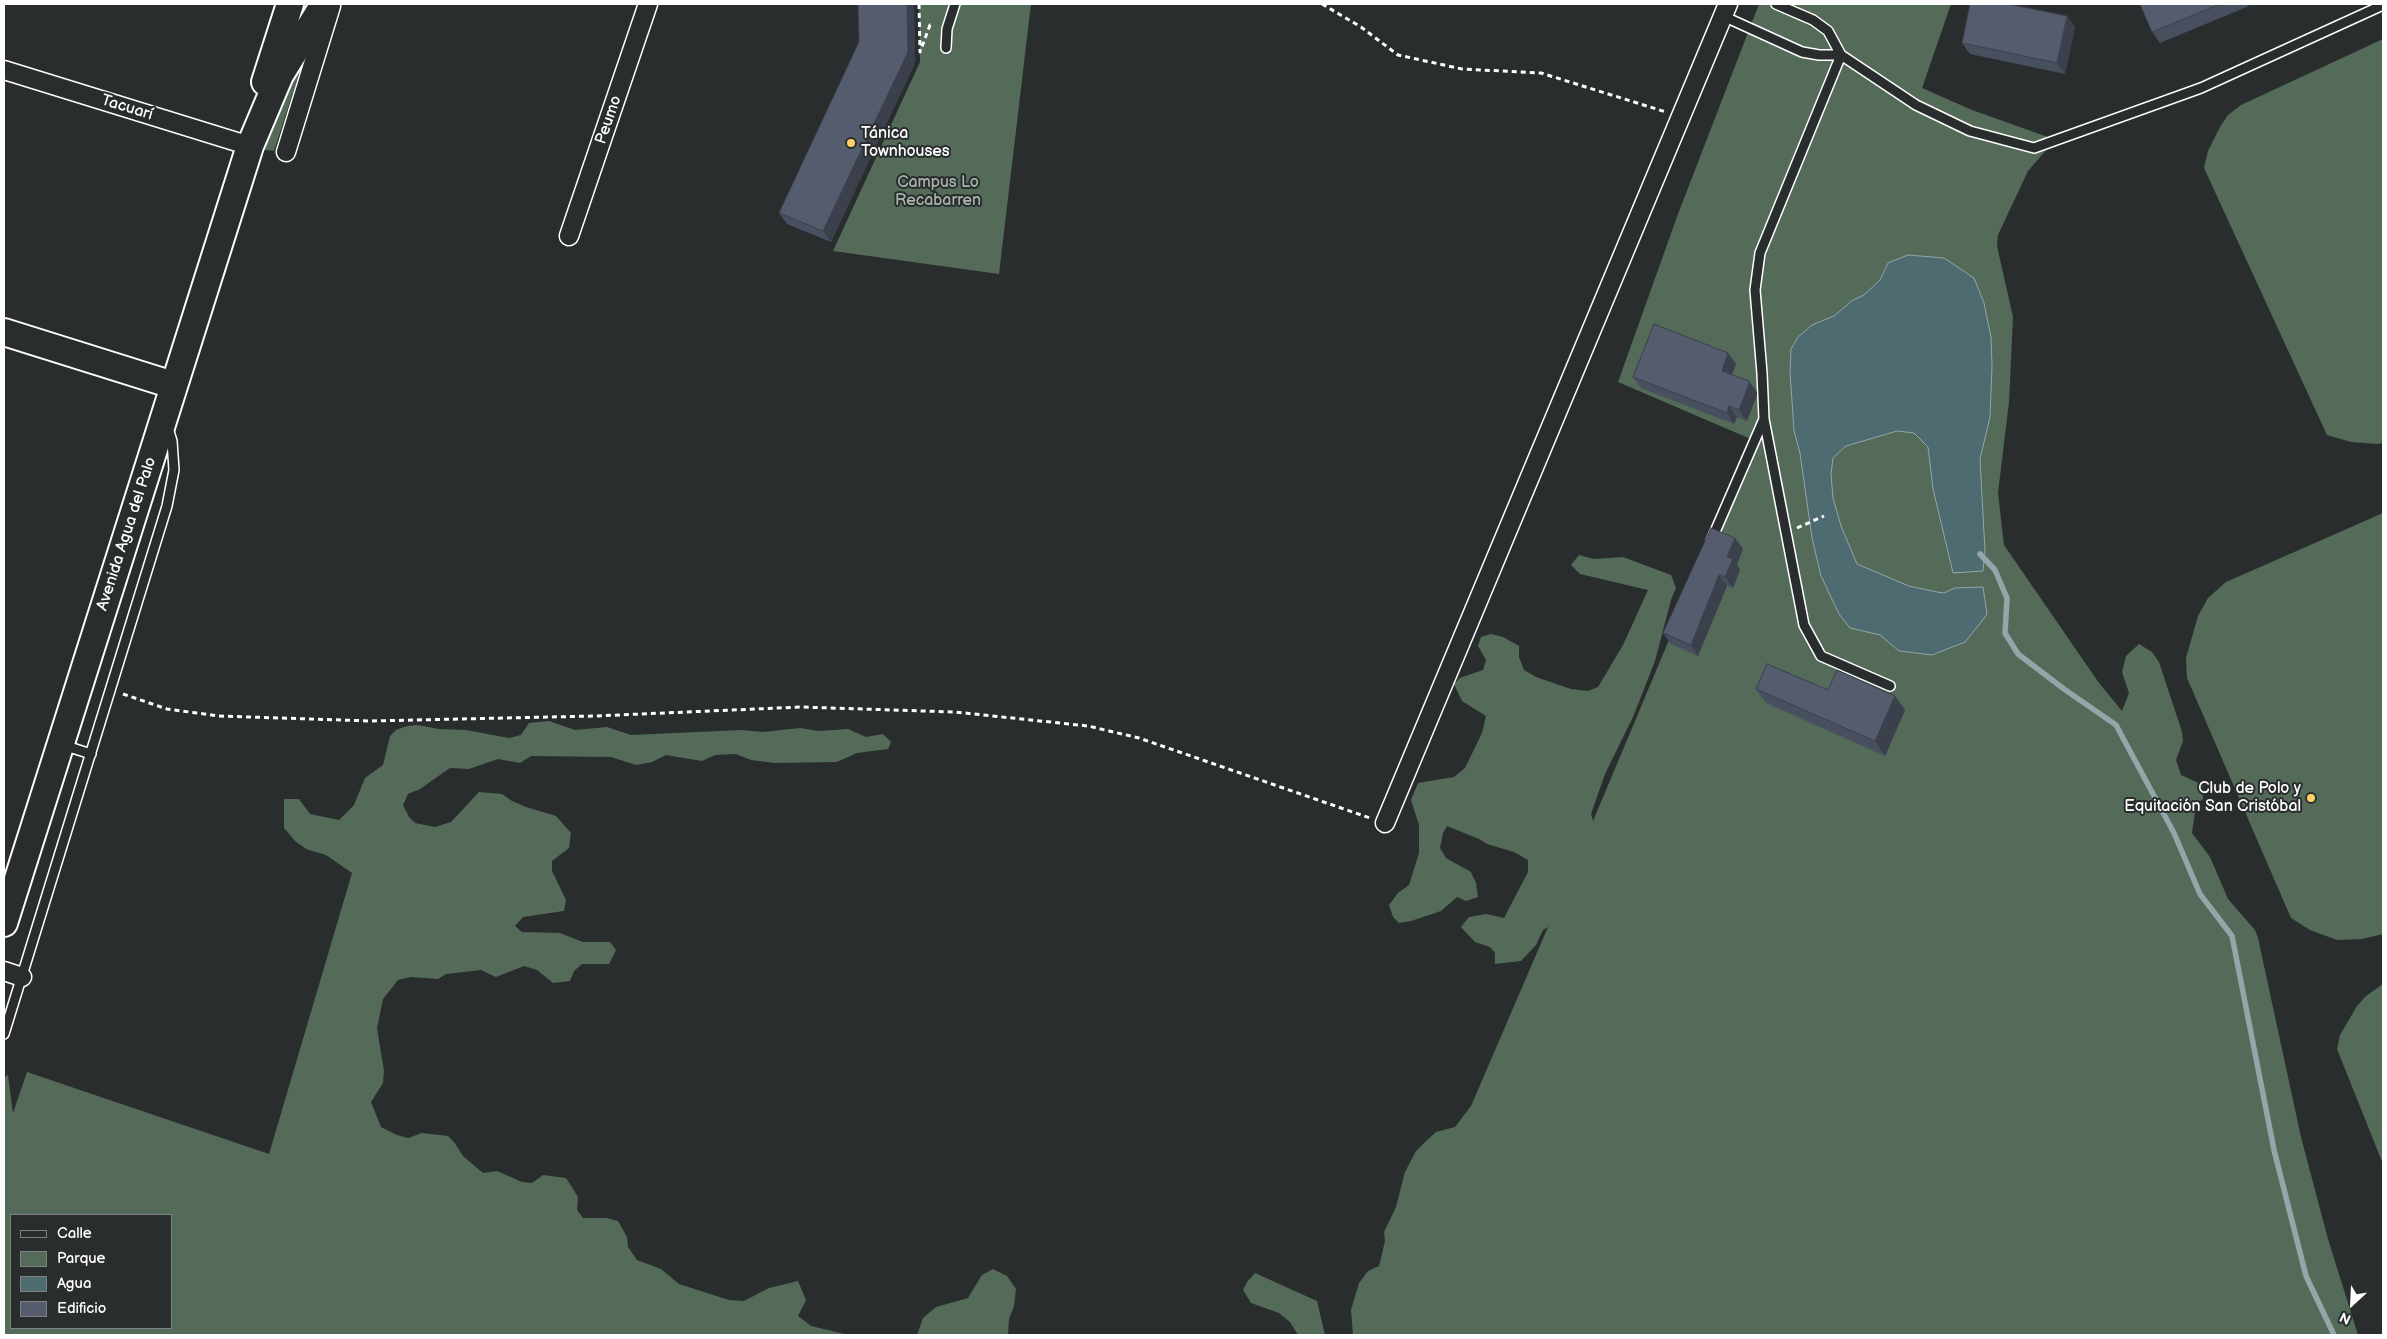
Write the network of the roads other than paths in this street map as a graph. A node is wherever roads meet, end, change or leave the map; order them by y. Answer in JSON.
{"nodes":[{"id":1,"x":290,"y":4,"type":"edge"},
{"id":2,"x":324,"y":4,"type":"edge"},
{"id":3,"x":332,"y":4,"type":"edge"},
{"id":4,"x":648,"y":4,"type":"edge"},
{"id":5,"x":955,"y":4,"type":"edge"},
{"id":6,"x":1776,"y":4,"type":"edge"},
{"id":7,"x":2383,"y":5,"type":"edge"},
{"id":8,"x":1725,"y":10,"type":"edge"},
{"id":9,"x":946,"y":48,"type":"dead end"},
{"id":10,"x":1841,"y":55,"type":"junction"},
{"id":11,"x":4,"y":70,"type":"edge"},
{"id":12,"x":250,"y":146,"type":"junction"},
{"id":13,"x":286,"y":152,"type":"dead end"},
{"id":14,"x":569,"y":236,"type":"dead end"},
{"id":15,"x":4,"y":332,"type":"edge"},
{"id":16,"x":173,"y":385,"type":"junction"},
{"id":17,"x":164,"y":415,"type":"junction"},
{"id":18,"x":1764,"y":419,"type":"junction"},
{"id":19,"x":1706,"y":554,"type":"edge"},
{"id":20,"x":1890,"y":686,"type":"dead end"},
{"id":21,"x":60,"y":744,"type":"junction"},
{"id":22,"x":91,"y":754,"type":"junction"},
{"id":23,"x":1385,"y":823,"type":"road end"},
{"id":24,"x":4,"y":923,"type":"edge"},
{"id":25,"x":4,"y":971,"type":"edge"},
{"id":26,"x":22,"y":977,"type":"junction"},
{"id":27,"x":4,"y":1034,"type":"edge"}],
"edges":[{"from":1,"to":12,"type":"street","name":"Avenida Agua del Palo"},
{"from":2,"to":12,"type":"street","name":"Avenida Agua del Palo"},
{"from":3,"to":13,"type":"street"},
{"from":4,"to":14,"type":"street","name":"Peumo"},
{"from":5,"to":9,"type":"lane"},
{"from":6,"to":10,"type":"lane"},
{"from":7,"to":10,"type":"lane"},
{"from":8,"to":10,"type":"lane"},
{"from":8,"to":23,"type":"street"},
{"from":10,"to":18,"type":"lane"},
{"from":11,"to":12,"type":"street","name":"Tacuarí"},
{"from":12,"to":16,"type":"street","name":"Avenida Agua del Palo"},
{"from":15,"to":16,"type":"street"},
{"from":16,"to":17,"type":"street","name":"Avenida Agua del Palo"},
{"from":17,"to":21,"type":"street","name":"Avenida Agua del Palo"},
{"from":17,"to":22,"type":"lane"},
{"from":18,"to":19,"type":"lane"},
{"from":18,"to":20,"type":"lane"},
{"from":21,"to":22,"type":"lane"},
{"from":21,"to":24,"type":"street","name":"Avenida Agua del Palo"},
{"from":22,"to":26,"type":"lane"},
{"from":25,"to":26,"type":"street"},
{"from":26,"to":27,"type":"lane"}]}
